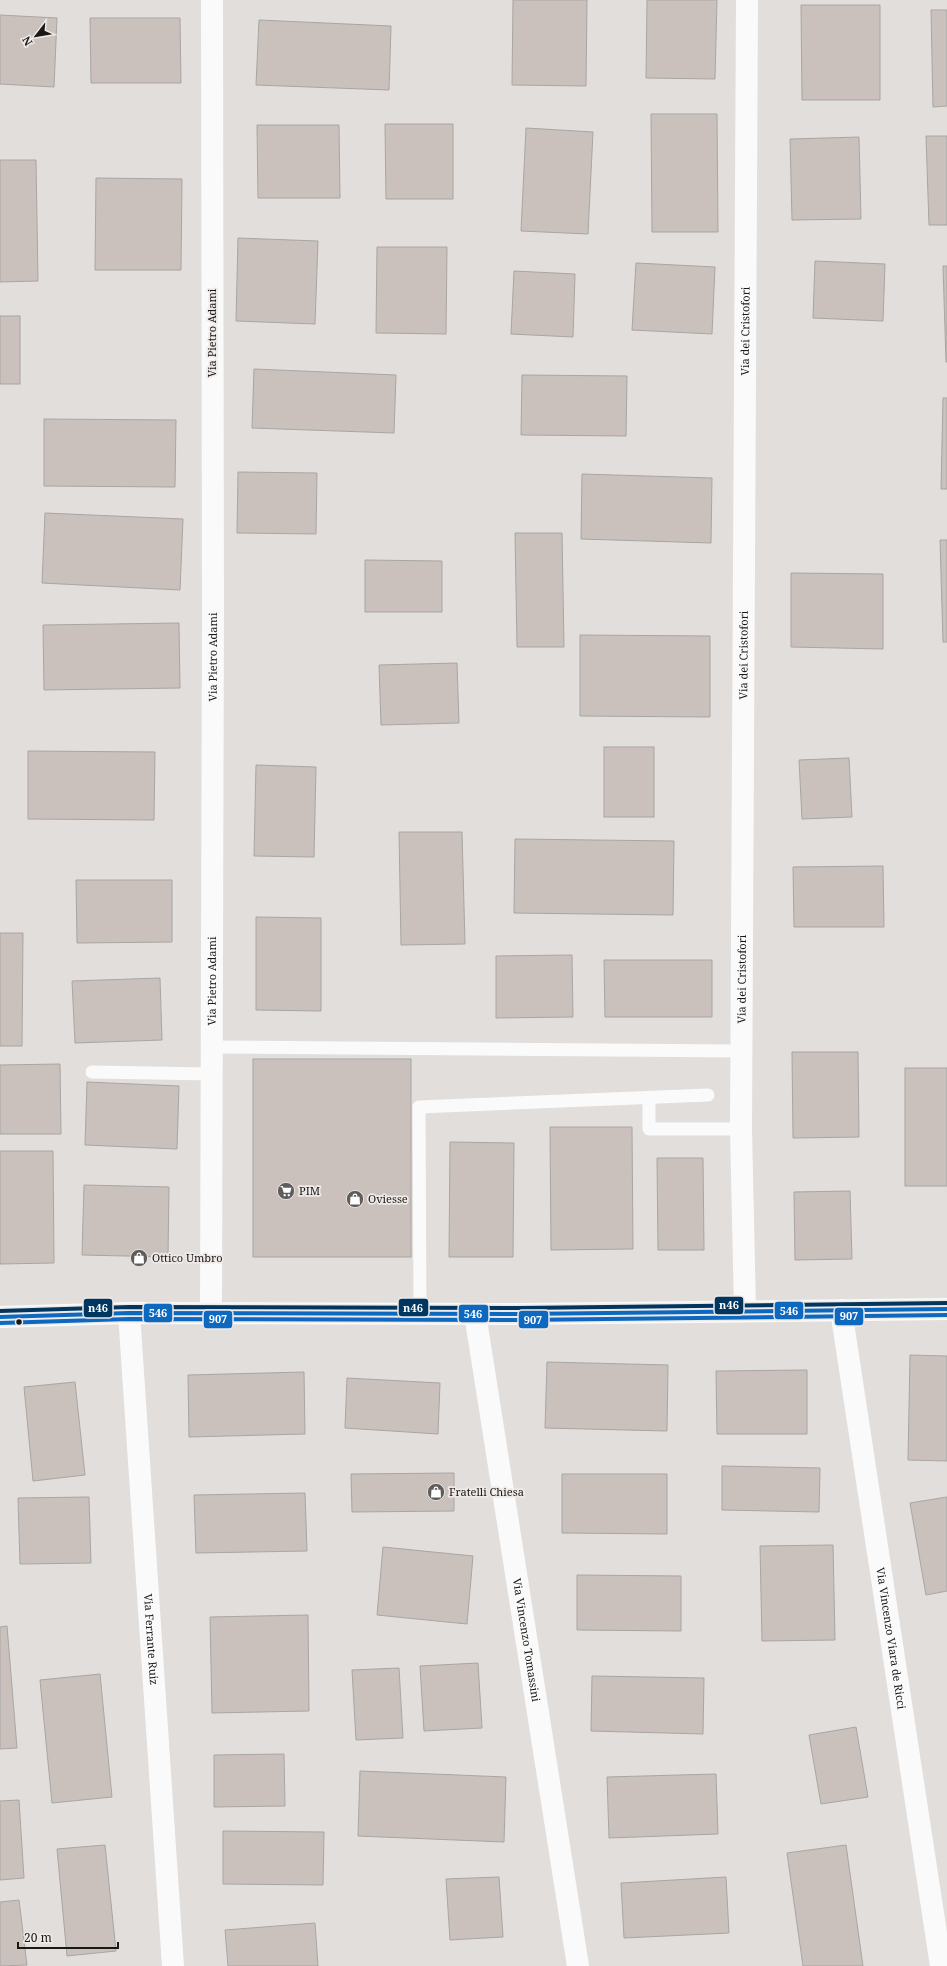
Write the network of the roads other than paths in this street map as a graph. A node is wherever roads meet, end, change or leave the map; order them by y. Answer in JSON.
{"nodes":[{"id":1,"x":212,"y":0,"type":"edge"},
{"id":2,"x":747,"y":0,"type":"edge"},
{"id":3,"x":211,"y":1047,"type":"junction"},
{"id":4,"x":741,"y":1050,"type":"junction"},
{"id":5,"x":92,"y":1072,"type":"dead end"},
{"id":6,"x":211,"y":1074,"type":"junction"},
{"id":7,"x":708,"y":1095,"type":"dead end"},
{"id":8,"x":649,"y":1099,"type":"junction"},
{"id":9,"x":741,"y":1129,"type":"junction"},
{"id":10,"x":947,"y":1309,"type":"edge"},
{"id":11,"x":746,"y":1310,"type":"junction"},
{"id":12,"x":841,"y":1310,"type":"junction"},
{"id":13,"x":420,"y":1313,"type":"junction"},
{"id":14,"x":128,"y":1314,"type":"junction"},
{"id":15,"x":211,"y":1314,"type":"junction"},
{"id":16,"x":475,"y":1314,"type":"junction"},
{"id":17,"x":0,"y":1317,"type":"edge"},
{"id":18,"x":173,"y":1966,"type":"edge"},
{"id":19,"x":578,"y":1966,"type":"edge"},
{"id":20,"x":941,"y":1966,"type":"edge"}],
"edges":[{"from":1,"to":3,"type":"street","name":"Via Pietro Adami"},
{"from":2,"to":4,"type":"street","name":"Via dei Cristofori"},
{"from":3,"to":4,"type":"lane"},
{"from":3,"to":6,"type":"street","name":"Via Pietro Adami"},
{"from":4,"to":9,"type":"street","name":"Via dei Cristofori"},
{"from":5,"to":6,"type":"lane"},
{"from":6,"to":15,"type":"street","name":"Via Pietro Adami"},
{"from":7,"to":8,"type":"lane"},
{"from":8,"to":9,"type":"lane"},
{"from":8,"to":13,"type":"lane"},
{"from":9,"to":11,"type":"street","name":"Via dei Cristofori"},
{"from":10,"to":12,"type":"street"},
{"from":11,"to":12,"type":"street"},
{"from":11,"to":16,"type":"street"},
{"from":12,"to":20,"type":"street","name":"Via Vincenzo Viara de Ricci"},
{"from":13,"to":15,"type":"street"},
{"from":13,"to":16,"type":"street"},
{"from":14,"to":15,"type":"street"},
{"from":14,"to":17,"type":"street"},
{"from":14,"to":18,"type":"street","name":"Via Ferrante Ruiz"},
{"from":16,"to":19,"type":"street","name":"Via Vincenzo Tomassini"}]}
